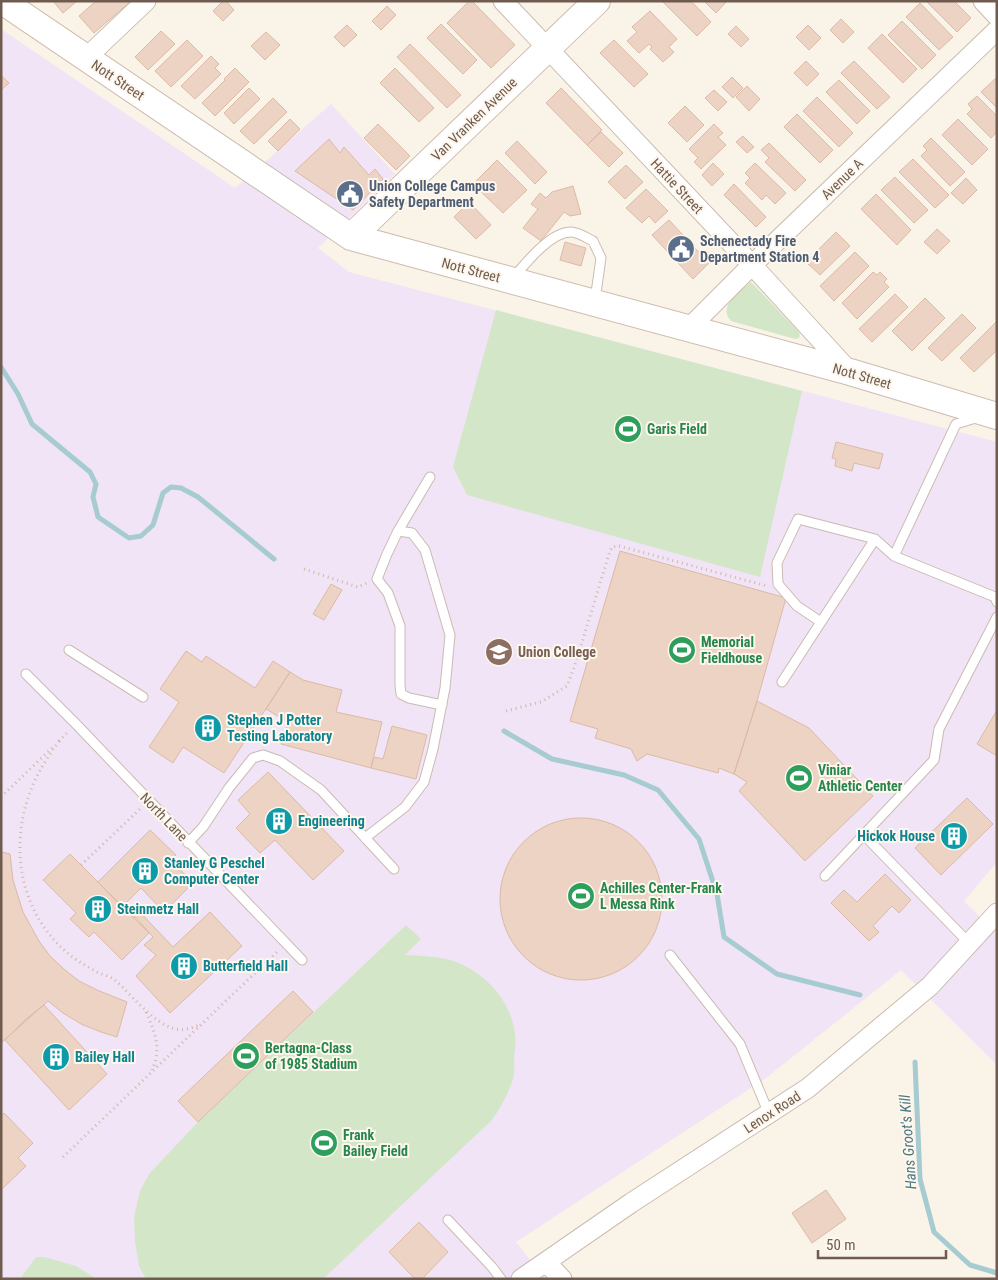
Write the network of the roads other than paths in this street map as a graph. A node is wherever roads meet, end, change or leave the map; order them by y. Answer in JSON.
{"nodes":[{"id":1,"x":2,"y":1,"type":"edge"},
{"id":2,"x":146,"y":1,"type":"edge"},
{"id":3,"x":503,"y":1,"type":"edge"},
{"id":4,"x":597,"y":1,"type":"edge"},
{"id":5,"x":983,"y":1,"type":"edge"},
{"id":6,"x":997,"y":16,"type":"edge"},
{"id":7,"x":997,"y":30,"type":"edge"},
{"id":8,"x":548,"y":49,"type":"junction"},
{"id":9,"x":86,"y":58,"type":"junction"},
{"id":10,"x":351,"y":237,"type":"junction"},
{"id":11,"x":752,"y":265,"type":"junction"},
{"id":12,"x":511,"y":281,"type":"junction"},
{"id":13,"x":595,"y":304,"type":"junction"},
{"id":14,"x":688,"y":329,"type":"junction"},
{"id":15,"x":850,"y":372,"type":"junction"},
{"id":16,"x":995,"y":413,"type":"edge"},
{"id":17,"x":430,"y":477,"type":"dead end"},
{"id":18,"x":398,"y":531,"type":"junction"},
{"id":19,"x":875,"y":540,"type":"junction"},
{"id":20,"x":894,"y":556,"type":"junction"},
{"id":21,"x":996,"y":598,"type":"edge"},
{"id":22,"x":997,"y":617,"type":"edge"},
{"id":23,"x":821,"y":622,"type":"junction"},
{"id":24,"x":69,"y":650,"type":"dead end"},
{"id":25,"x":26,"y":674,"type":"dead end"},
{"id":26,"x":782,"y":682,"type":"dead end"},
{"id":27,"x":143,"y":698,"type":"dead end"},
{"id":28,"x":442,"y":704,"type":"junction"},
{"id":29,"x":864,"y":835,"type":"junction"},
{"id":30,"x":365,"y":838,"type":"junction"},
{"id":31,"x":188,"y":842,"type":"junction"},
{"id":32,"x":394,"y":869,"type":"dead end"},
{"id":33,"x":825,"y":876,"type":"dead end"},
{"id":34,"x":997,"y":913,"type":"edge"},
{"id":35,"x":969,"y":943,"type":"junction"},
{"id":36,"x":670,"y":955,"type":"dead end"},
{"id":37,"x":302,"y":960,"type":"dead end"},
{"id":38,"x":769,"y":1114,"type":"junction"},
{"id":39,"x":448,"y":1220,"type":"dead end"},
{"id":40,"x":546,"y":1262,"type":"junction"},
{"id":41,"x":501,"y":1279,"type":"edge"},
{"id":42,"x":521,"y":1279,"type":"edge"},
{"id":43,"x":562,"y":1279,"type":"edge"}],
"edges":[{"from":1,"to":9,"type":"main road","name":"Nott Street"},
{"from":2,"to":9,"type":"street"},
{"from":3,"to":8,"type":"street","name":"Hattie Street"},
{"from":4,"to":8,"type":"main road","name":"Van Vranken Avenue"},
{"from":5,"to":6,"type":"street"},
{"from":7,"to":11,"type":"street","name":"Avenue A"},
{"from":8,"to":10,"type":"main road","name":"Van Vranken Avenue"},
{"from":8,"to":11,"type":"street","name":"Hattie Street"},
{"from":9,"to":10,"type":"main road","name":"Nott Street"},
{"from":10,"to":12,"type":"main road","name":"Nott Street"},
{"from":11,"to":14,"type":"street","name":"Avenue A"},
{"from":11,"to":15,"type":"street","name":"Hattie Street"},
{"from":12,"to":13,"type":"main road","name":"Nott Street"},
{"from":12,"to":13,"type":"lane"},
{"from":13,"to":14,"type":"main road","name":"Nott Street"},
{"from":14,"to":15,"type":"main road","name":"Nott Street"},
{"from":15,"to":16,"type":"main road","name":"Nott Street"},
{"from":16,"to":20,"type":"lane"},
{"from":17,"to":18,"type":"lane"},
{"from":18,"to":28,"type":"lane"},
{"from":18,"to":28,"type":"lane"},
{"from":19,"to":20,"type":"lane"},
{"from":19,"to":23,"type":"lane"},
{"from":19,"to":23,"type":"lane"},
{"from":20,"to":21,"type":"lane"},
{"from":22,"to":29,"type":"lane"},
{"from":23,"to":26,"type":"lane"},
{"from":24,"to":27,"type":"lane"},
{"from":25,"to":31,"type":"lane","name":"North Lane"},
{"from":28,"to":30,"type":"lane"},
{"from":29,"to":33,"type":"lane"},
{"from":29,"to":35,"type":"lane"},
{"from":30,"to":31,"type":"lane"},
{"from":30,"to":32,"type":"lane"},
{"from":31,"to":37,"type":"lane","name":"North Lane"},
{"from":34,"to":35,"type":"street","name":"Lenox Road"},
{"from":35,"to":38,"type":"street","name":"Lenox Road"},
{"from":36,"to":38,"type":"lane"},
{"from":38,"to":40,"type":"street","name":"Lenox Road"},
{"from":39,"to":41,"type":"lane"},
{"from":40,"to":42,"type":"street","name":"Lenox Road"},
{"from":40,"to":43,"type":"street"}]}
